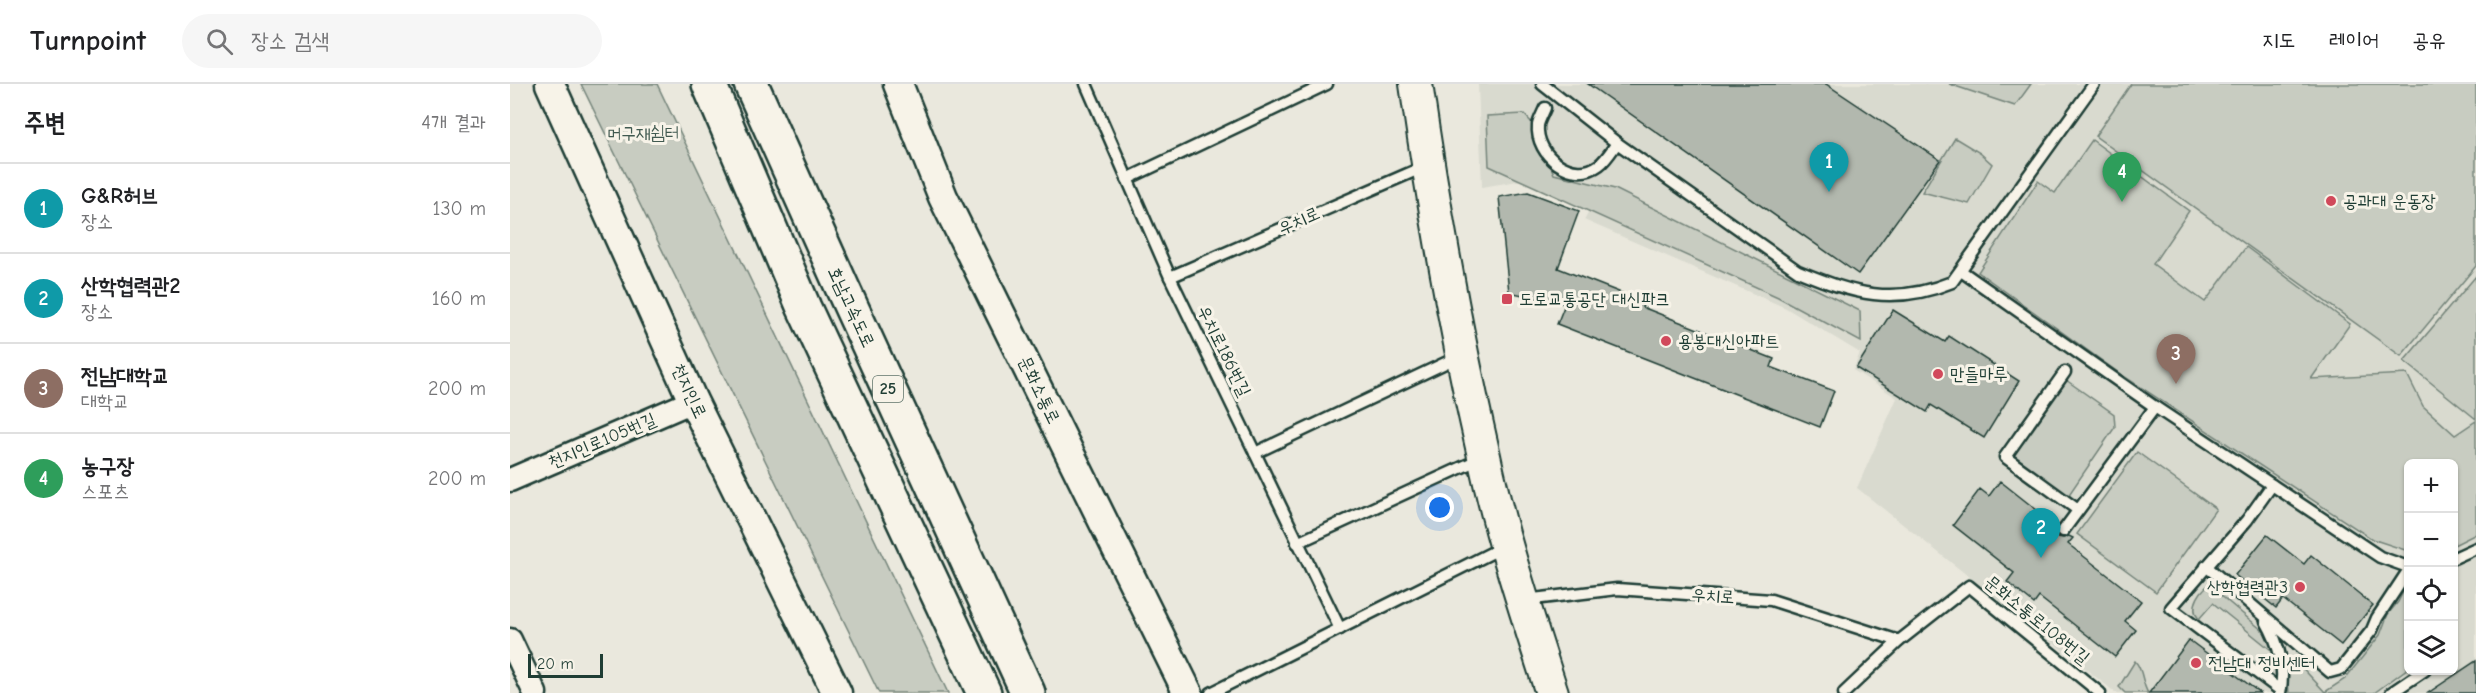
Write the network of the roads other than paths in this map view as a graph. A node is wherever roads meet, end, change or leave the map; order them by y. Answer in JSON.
{"nodes":[{"id":1,"x":550,"y":84,"type":"edge"},
{"id":2,"x":709,"y":84,"type":"edge"},
{"id":3,"x":751,"y":84,"type":"edge"},
{"id":4,"x":898,"y":84,"type":"edge"},
{"id":5,"x":1086,"y":84,"type":"edge"},
{"id":6,"x":1416,"y":84,"type":"edge"},
{"id":7,"x":1542,"y":84,"type":"edge"},
{"id":8,"x":2094,"y":84,"type":"edge"},
{"id":9,"x":1322,"y":85,"type":"edge"},
{"id":10,"x":1545,"y":108,"type":"dead end"},
{"id":11,"x":1617,"y":143,"type":"junction"},
{"id":12,"x":1428,"y":165,"type":"junction"},
{"id":13,"x":1127,"y":179,"type":"junction"},
{"id":14,"x":1961,"y":271,"type":"junction"},
{"id":15,"x":1170,"y":277,"type":"junction"},
{"id":16,"x":1463,"y":354,"type":"junction"},
{"id":17,"x":2065,"y":372,"type":"dead end"},
{"id":18,"x":693,"y":401,"type":"junction"},
{"id":19,"x":2155,"y":408,"type":"junction"},
{"id":20,"x":1255,"y":453,"type":"junction"},
{"id":21,"x":1484,"y":457,"type":"junction"},
{"id":22,"x":510,"y":480,"type":"edge"},
{"id":23,"x":2272,"y":485,"type":"junction"},
{"id":24,"x":2078,"y":510,"type":"junction"},
{"id":25,"x":2063,"y":531,"type":"dead end"},
{"id":26,"x":1297,"y":543,"type":"junction"},
{"id":27,"x":1506,"y":546,"type":"junction"},
{"id":28,"x":2476,"y":548,"type":"edge"},
{"id":29,"x":2458,"y":556,"type":"edge"},
{"id":30,"x":2206,"y":566,"type":"junction"},
{"id":31,"x":2404,"y":567,"type":"edge"},
{"id":32,"x":2404,"y":577,"type":"edge"},
{"id":33,"x":1522,"y":600,"type":"junction"},
{"id":34,"x":2263,"y":615,"type":"junction"},
{"id":35,"x":1340,"y":629,"type":"junction"},
{"id":36,"x":510,"y":640,"type":"edge"},
{"id":37,"x":1899,"y":640,"type":"junction"},
{"id":38,"x":2418,"y":675,"type":"edge"},
{"id":39,"x":2280,"y":692,"type":"edge"},
{"id":40,"x":535,"y":693,"type":"edge"},
{"id":41,"x":837,"y":693,"type":"edge"},
{"id":42,"x":984,"y":693,"type":"edge"},
{"id":43,"x":1028,"y":693,"type":"edge"},
{"id":44,"x":1188,"y":693,"type":"edge"},
{"id":45,"x":1211,"y":693,"type":"edge"},
{"id":46,"x":1552,"y":693,"type":"edge"},
{"id":47,"x":1844,"y":693,"type":"edge"},
{"id":48,"x":2100,"y":693,"type":"edge"},
{"id":49,"x":2391,"y":693,"type":"edge"}],
"edges":[{"from":1,"to":18,"type":"street","name":"천지인로"},
{"from":2,"to":42,"type":"highway","number":"25"},
{"from":3,"to":43,"type":"highway","name":"호남고속도로","number":"25"},
{"from":4,"to":44,"type":"street","name":"문화소통로"},
{"from":5,"to":13,"type":"lane","name":"우치로186번길"},
{"from":6,"to":12,"type":"main road"},
{"from":7,"to":11,"type":"lane"},
{"from":8,"to":14,"type":"lane"},
{"from":9,"to":13,"type":"lane"},
{"from":10,"to":11,"type":"lane"},
{"from":11,"to":14,"type":"lane"},
{"from":12,"to":15,"type":"lane","name":"우치로"},
{"from":12,"to":16,"type":"main road"},
{"from":13,"to":15,"type":"lane","name":"우치로186번길"},
{"from":14,"to":19,"type":"lane"},
{"from":15,"to":20,"type":"lane","name":"우치로186번길"},
{"from":16,"to":20,"type":"lane"},
{"from":16,"to":21,"type":"main road"},
{"from":17,"to":24,"type":"lane"},
{"from":18,"to":22,"type":"street","name":"천지인로105번길"},
{"from":18,"to":41,"type":"street","name":"천지인로"},
{"from":19,"to":23,"type":"lane"},
{"from":19,"to":24,"type":"lane"},
{"from":20,"to":26,"type":"lane","name":"우치로186번길"},
{"from":21,"to":26,"type":"lane"},
{"from":21,"to":27,"type":"main road"},
{"from":23,"to":30,"type":"lane"},
{"from":23,"to":31,"type":"lane"},
{"from":24,"to":25,"type":"lane"},
{"from":26,"to":35,"type":"lane","name":"우치로186번길"},
{"from":27,"to":33,"type":"main road"},
{"from":27,"to":35,"type":"lane"},
{"from":28,"to":29,"type":"lane"},
{"from":30,"to":34,"type":"lane"},
{"from":30,"to":39,"type":"lane"},
{"from":32,"to":34,"type":"lane"},
{"from":33,"to":37,"type":"lane","name":"우치로"},
{"from":33,"to":46,"type":"main road"},
{"from":34,"to":39,"type":"lane"},
{"from":35,"to":45,"type":"lane"},
{"from":36,"to":40,"type":"street"},
{"from":37,"to":47,"type":"lane","name":"문화소통로108번길"},
{"from":37,"to":48,"type":"lane","name":"문화소통로108번길"},
{"from":38,"to":49,"type":"lane"}]}
